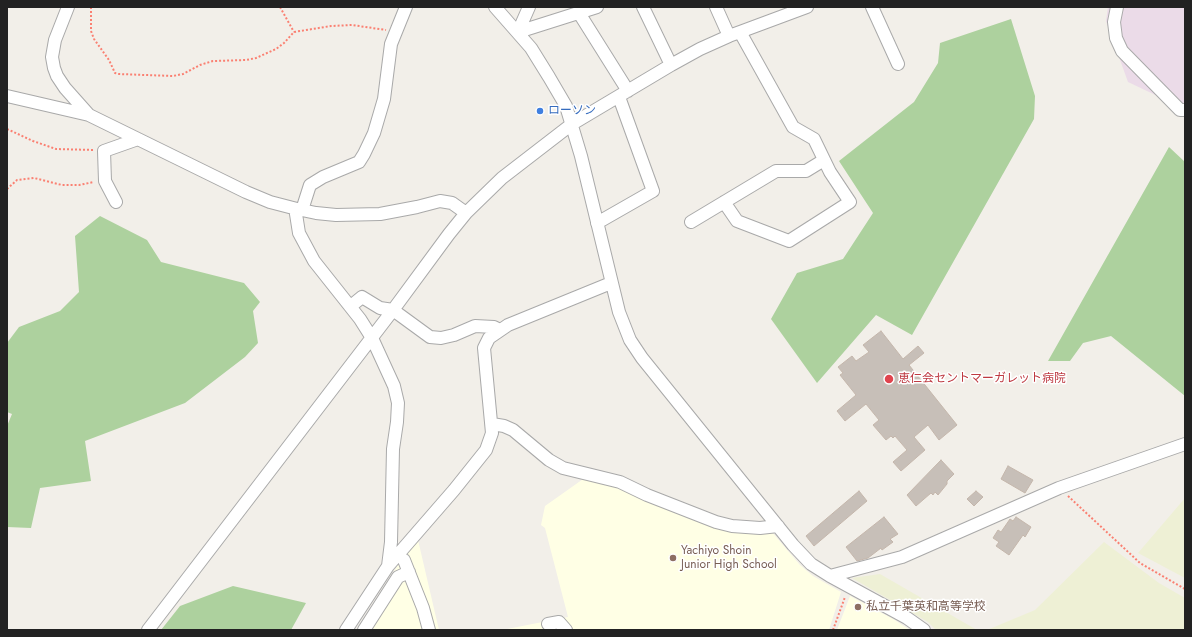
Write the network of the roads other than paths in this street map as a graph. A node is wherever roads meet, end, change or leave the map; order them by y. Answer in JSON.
{"nodes":[{"id":1,"x":68,"y":7,"type":"edge"},
{"id":2,"x":406,"y":7,"type":"edge"},
{"id":3,"x":495,"y":7,"type":"edge"},
{"id":4,"x":529,"y":7,"type":"edge"},
{"id":5,"x":597,"y":7,"type":"edge"},
{"id":6,"x":643,"y":7,"type":"edge"},
{"id":7,"x":716,"y":7,"type":"edge"},
{"id":8,"x":807,"y":7,"type":"edge"},
{"id":9,"x":872,"y":7,"type":"edge"},
{"id":10,"x":1117,"y":7,"type":"edge"},
{"id":11,"x":579,"y":13,"type":"junction"},
{"id":12,"x":518,"y":32,"type":"junction"},
{"id":13,"x":735,"y":34,"type":"junction"},
{"id":14,"x":898,"y":64,"type":"dead end"},
{"id":15,"x":671,"y":65,"type":"junction"},
{"id":16,"x":624,"y":94,"type":"junction"},
{"id":17,"x":7,"y":96,"type":"edge"},
{"id":18,"x":1185,"y":110,"type":"edge"},
{"id":19,"x":89,"y":115,"type":"junction"},
{"id":20,"x":572,"y":124,"type":"junction"},
{"id":21,"x":138,"y":139,"type":"junction"},
{"id":22,"x":824,"y":160,"type":"junction"},
{"id":23,"x":116,"y":202,"type":"dead end"},
{"id":24,"x":724,"y":202,"type":"junction"},
{"id":25,"x":300,"y":209,"type":"junction"},
{"id":26,"x":466,"y":213,"type":"junction"},
{"id":27,"x":691,"y":222,"type":"dead end"},
{"id":28,"x":597,"y":223,"type":"junction"},
{"id":29,"x":611,"y":283,"type":"junction"},
{"id":30,"x":351,"y":306,"type":"junction"},
{"id":31,"x":393,"y":310,"type":"junction"},
{"id":32,"x":500,"y":330,"type":"junction"},
{"id":33,"x":372,"y":338,"type":"junction"},
{"id":34,"x":492,"y":424,"type":"junction"},
{"id":35,"x":1185,"y":444,"type":"edge"},
{"id":36,"x":778,"y":526,"type":"junction"},
{"id":37,"x":404,"y":560,"type":"dead end"},
{"id":38,"x":388,"y":566,"type":"junction"},
{"id":39,"x":410,"y":572,"type":"junction"},
{"id":40,"x":830,"y":576,"type":"junction"},
{"id":41,"x":548,"y":624,"type":"dead end"},
{"id":42,"x":148,"y":630,"type":"edge"},
{"id":43,"x":346,"y":630,"type":"edge"},
{"id":44,"x":364,"y":630,"type":"edge"},
{"id":45,"x":429,"y":630,"type":"edge"},
{"id":46,"x":566,"y":630,"type":"edge"},
{"id":47,"x":924,"y":630,"type":"edge"}],
"edges":[{"from":1,"to":19,"type":"street"},
{"from":2,"to":25,"type":"street"},
{"from":3,"to":12,"type":"street"},
{"from":4,"to":12,"type":"street"},
{"from":5,"to":11,"type":"street"},
{"from":6,"to":15,"type":"street"},
{"from":7,"to":13,"type":"street"},
{"from":8,"to":13,"type":"street"},
{"from":9,"to":14,"type":"street"},
{"from":10,"to":18,"type":"street"},
{"from":11,"to":12,"type":"street"},
{"from":11,"to":16,"type":"street"},
{"from":12,"to":20,"type":"street"},
{"from":13,"to":15,"type":"street"},
{"from":13,"to":22,"type":"street"},
{"from":15,"to":16,"type":"street"},
{"from":16,"to":20,"type":"street"},
{"from":16,"to":28,"type":"street"},
{"from":17,"to":19,"type":"street"},
{"from":19,"to":21,"type":"street"},
{"from":20,"to":26,"type":"street"},
{"from":20,"to":28,"type":"street"},
{"from":21,"to":23,"type":"street"},
{"from":21,"to":25,"type":"street"},
{"from":22,"to":24,"type":"street"},
{"from":22,"to":24,"type":"street"},
{"from":24,"to":27,"type":"street"},
{"from":25,"to":26,"type":"street"},
{"from":25,"to":30,"type":"street"},
{"from":26,"to":31,"type":"street"},
{"from":28,"to":29,"type":"street"},
{"from":29,"to":32,"type":"street"},
{"from":29,"to":36,"type":"street"},
{"from":30,"to":31,"type":"street"},
{"from":30,"to":33,"type":"street"},
{"from":31,"to":32,"type":"street"},
{"from":31,"to":33,"type":"street"},
{"from":32,"to":34,"type":"street"},
{"from":33,"to":38,"type":"street"},
{"from":33,"to":42,"type":"street"},
{"from":34,"to":36,"type":"street"},
{"from":34,"to":38,"type":"street"},
{"from":35,"to":40,"type":"street"},
{"from":36,"to":40,"type":"street"},
{"from":37,"to":39,"type":"street"},
{"from":38,"to":43,"type":"street"},
{"from":39,"to":44,"type":"street"},
{"from":39,"to":45,"type":"street"},
{"from":40,"to":47,"type":"street"},
{"from":41,"to":46,"type":"street"}]}
